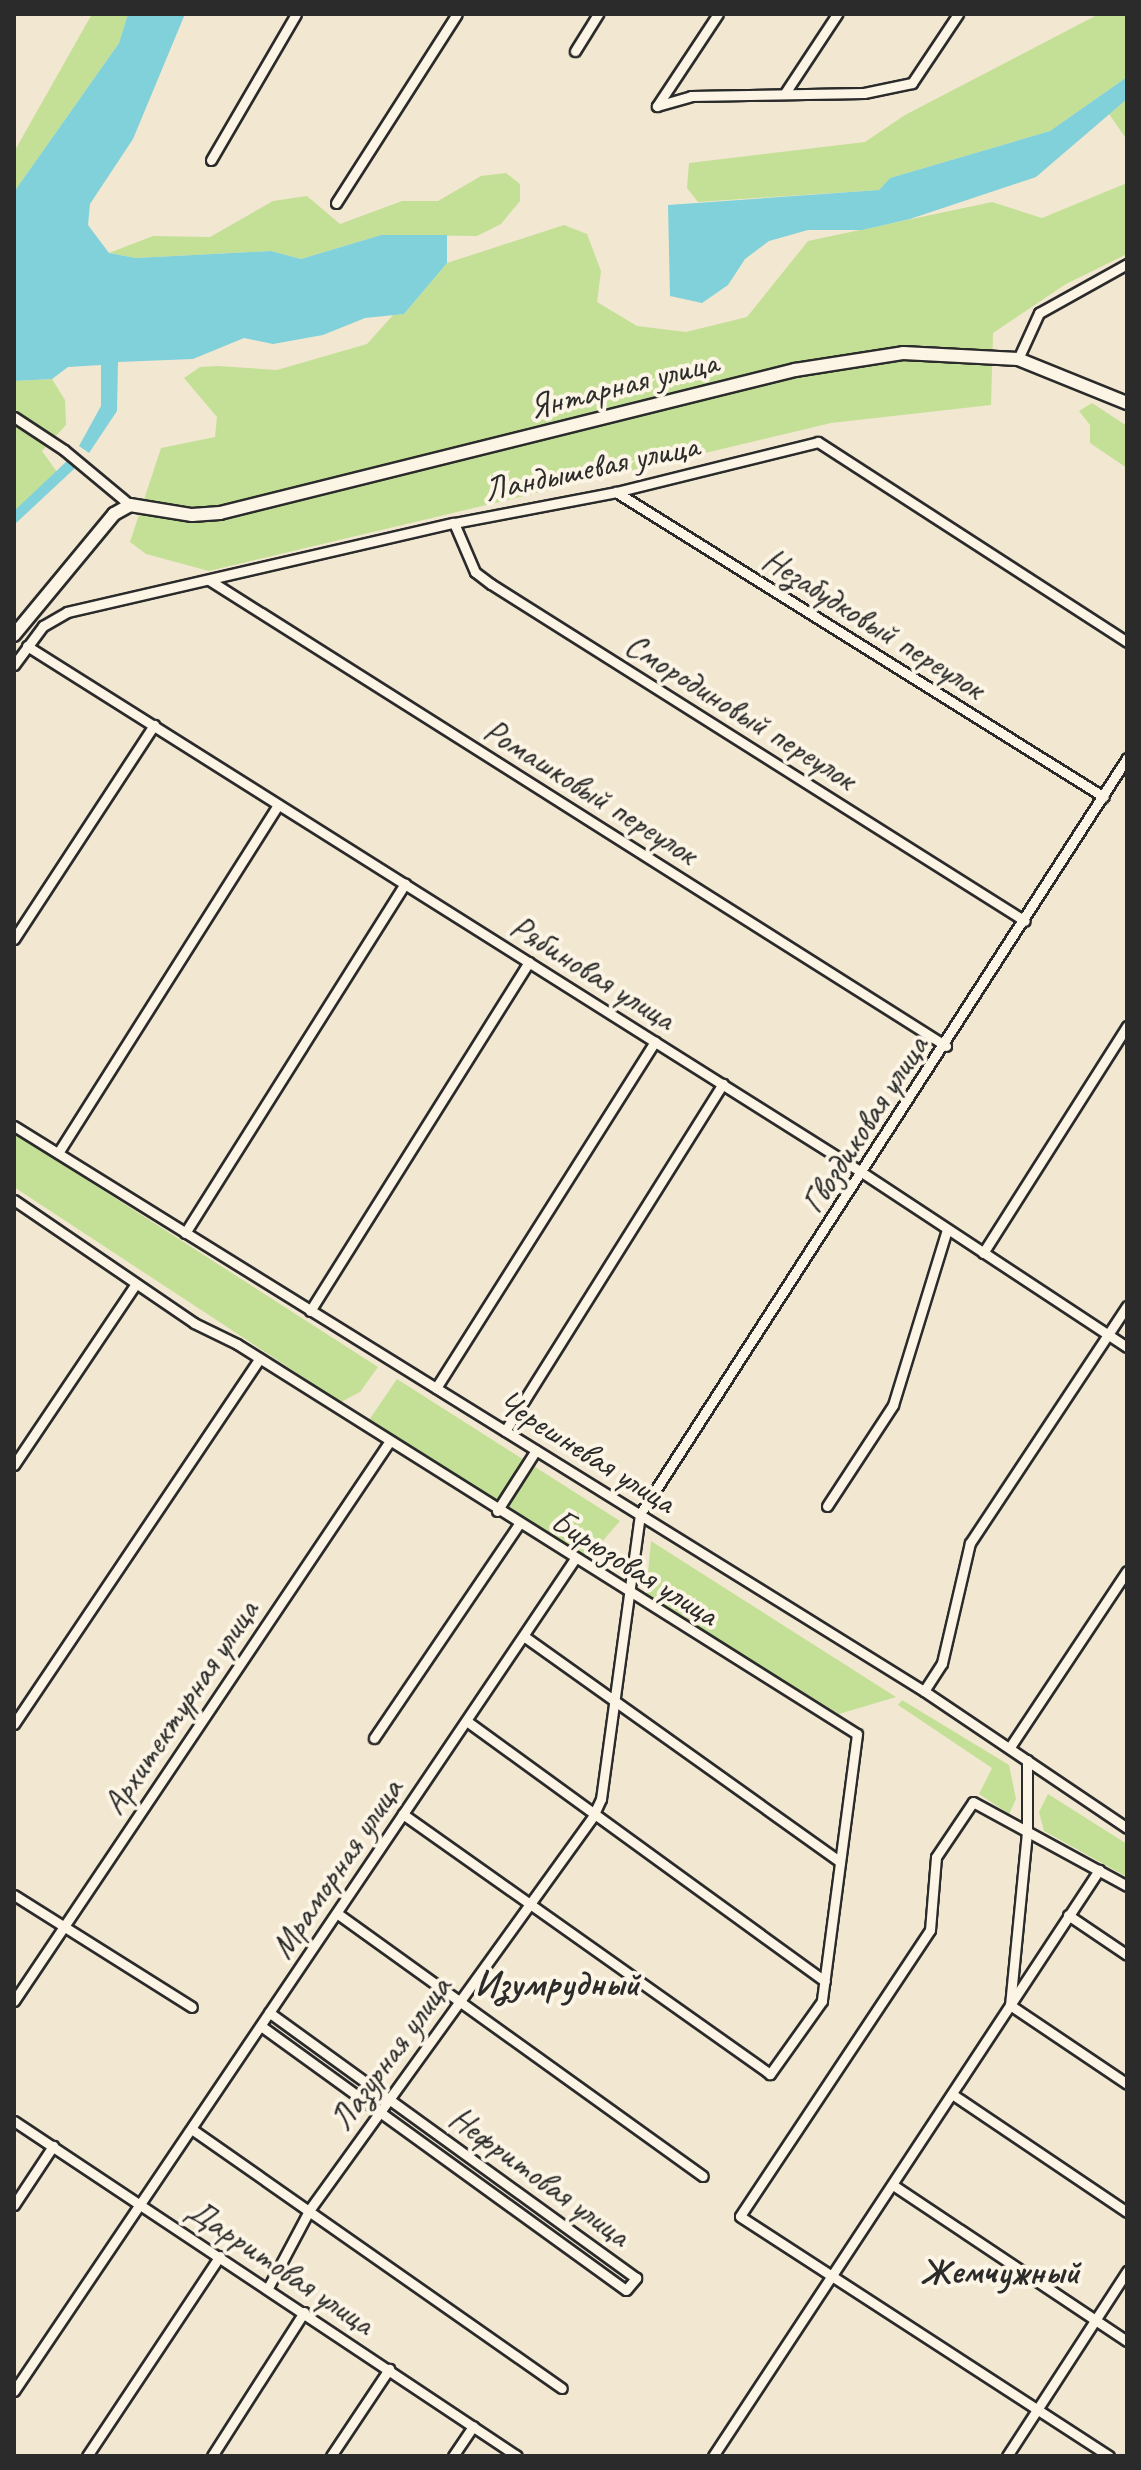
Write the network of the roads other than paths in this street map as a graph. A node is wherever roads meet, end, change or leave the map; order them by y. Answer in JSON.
{"nodes":[{"id":1,"x":296,"y":14,"type":"edge"},
{"id":2,"x":457,"y":14,"type":"edge"},
{"id":3,"x":598,"y":14,"type":"edge"},
{"id":4,"x":718,"y":14,"type":"edge"},
{"id":5,"x":837,"y":14,"type":"edge"},
{"id":6,"x":958,"y":14,"type":"edge"},
{"id":7,"x":575,"y":51,"type":"dead end"},
{"id":8,"x":785,"y":93,"type":"junction"},
{"id":9,"x":211,"y":160,"type":"dead end"},
{"id":10,"x":336,"y":203,"type":"dead end"},
{"id":11,"x":1127,"y":264,"type":"edge"},
{"id":12,"x":1018,"y":359,"type":"junction"},
{"id":13,"x":1127,"y":403,"type":"edge"},
{"id":14,"x":14,"y":417,"type":"edge"},
{"id":15,"x":616,"y":492,"type":"junction"},
{"id":16,"x":130,"y":505,"type":"junction"},
{"id":17,"x":454,"y":523,"type":"junction"},
{"id":18,"x":209,"y":580,"type":"junction"},
{"id":19,"x":14,"y":635,"type":"edge"},
{"id":20,"x":1127,"y":642,"type":"edge"},
{"id":21,"x":27,"y":646,"type":"junction"},
{"id":22,"x":14,"y":665,"type":"edge"},
{"id":23,"x":154,"y":725,"type":"junction"},
{"id":24,"x":1127,"y":758,"type":"edge"},
{"id":25,"x":1104,"y":797,"type":"junction"},
{"id":26,"x":278,"y":805,"type":"junction"},
{"id":27,"x":405,"y":884,"type":"junction"},
{"id":28,"x":1025,"y":921,"type":"junction"},
{"id":29,"x":14,"y":939,"type":"edge"},
{"id":30,"x":529,"y":962,"type":"junction"},
{"id":31,"x":1127,"y":1026,"type":"edge"},
{"id":32,"x":655,"y":1041,"type":"junction"},
{"id":33,"x":946,"y":1046,"type":"junction"},
{"id":34,"x":723,"y":1084,"type":"junction"},
{"id":35,"x":14,"y":1126,"type":"edge"},
{"id":36,"x":58,"y":1153,"type":"junction"},
{"id":37,"x":863,"y":1173,"type":"junction"},
{"id":38,"x":16,"y":1205,"type":"edge"},
{"id":39,"x":947,"y":1230,"type":"junction"},
{"id":40,"x":185,"y":1233,"type":"junction"},
{"id":41,"x":983,"y":1253,"type":"junction"},
{"id":42,"x":135,"y":1285,"type":"junction"},
{"id":43,"x":1127,"y":1306,"type":"edge"},
{"id":44,"x":310,"y":1311,"type":"junction"},
{"id":45,"x":1108,"y":1335,"type":"junction"},
{"id":46,"x":1127,"y":1347,"type":"edge"},
{"id":47,"x":259,"y":1360,"type":"junction"},
{"id":48,"x":436,"y":1388,"type":"junction"},
{"id":49,"x":505,"y":1431,"type":"junction"},
{"id":50,"x":389,"y":1442,"type":"junction"},
{"id":51,"x":536,"y":1450,"type":"junction"},
{"id":52,"x":14,"y":1465,"type":"edge"},
{"id":53,"x":827,"y":1506,"type":"dead end"},
{"id":54,"x":497,"y":1511,"type":"junction"},
{"id":55,"x":640,"y":1514,"type":"junction"},
{"id":56,"x":518,"y":1525,"type":"junction"},
{"id":57,"x":574,"y":1560,"type":"junction"},
{"id":58,"x":1127,"y":1571,"type":"edge"},
{"id":59,"x":630,"y":1595,"type":"junction"},
{"id":60,"x":525,"y":1637,"type":"junction"},
{"id":61,"x":924,"y":1691,"type":"junction"},
{"id":62,"x":613,"y":1696,"type":"junction"},
{"id":63,"x":468,"y":1722,"type":"junction"},
{"id":64,"x":14,"y":1724,"type":"edge"},
{"id":65,"x":374,"y":1738,"type":"dead end"},
{"id":66,"x":1010,"y":1747,"type":"junction"},
{"id":67,"x":1027,"y":1760,"type":"junction"},
{"id":68,"x":403,"y":1814,"type":"junction"},
{"id":69,"x":593,"y":1816,"type":"junction"},
{"id":70,"x":1127,"y":1828,"type":"edge"},
{"id":71,"x":1027,"y":1832,"type":"junction"},
{"id":72,"x":840,"y":1862,"type":"junction"},
{"id":73,"x":1099,"y":1870,"type":"junction"},
{"id":74,"x":1127,"y":1886,"type":"edge"},
{"id":75,"x":14,"y":1895,"type":"edge"},
{"id":76,"x":529,"y":1904,"type":"junction"},
{"id":77,"x":338,"y":1914,"type":"junction"},
{"id":78,"x":1068,"y":1915,"type":"junction"},
{"id":79,"x":65,"y":1927,"type":"junction"},
{"id":80,"x":1127,"y":1955,"type":"edge"},
{"id":81,"x":825,"y":1981,"type":"junction"},
{"id":82,"x":460,"y":1999,"type":"junction"},
{"id":83,"x":14,"y":2001,"type":"edge"},
{"id":84,"x":1010,"y":2005,"type":"junction"},
{"id":85,"x":192,"y":2007,"type":"dead end"},
{"id":86,"x":269,"y":2012,"type":"junction"},
{"id":87,"x":261,"y":2026,"type":"junction"},
{"id":88,"x":1127,"y":2084,"type":"edge"},
{"id":89,"x":952,"y":2094,"type":"junction"},
{"id":90,"x":388,"y":2098,"type":"junction"},
{"id":91,"x":379,"y":2111,"type":"junction"},
{"id":92,"x":14,"y":2121,"type":"edge"},
{"id":93,"x":193,"y":2130,"type":"junction"},
{"id":94,"x":53,"y":2146,"type":"junction"},
{"id":95,"x":703,"y":2176,"type":"dead end"},
{"id":96,"x":893,"y":2185,"type":"junction"},
{"id":97,"x":140,"y":2203,"type":"junction"},
{"id":98,"x":14,"y":2205,"type":"edge"},
{"id":99,"x":310,"y":2209,"type":"junction"},
{"id":100,"x":1127,"y":2212,"type":"edge"},
{"id":101,"x":220,"y":2256,"type":"junction"},
{"id":102,"x":1127,"y":2271,"type":"edge"},
{"id":103,"x":830,"y":2276,"type":"junction"},
{"id":104,"x":268,"y":2288,"type":"junction"},
{"id":105,"x":304,"y":2312,"type":"junction"},
{"id":106,"x":1095,"y":2320,"type":"junction"},
{"id":107,"x":1127,"y":2341,"type":"edge"},
{"id":108,"x":389,"y":2369,"type":"junction"},
{"id":109,"x":562,"y":2388,"type":"dead end"},
{"id":110,"x":14,"y":2391,"type":"edge"},
{"id":111,"x":1039,"y":2410,"type":"junction"},
{"id":112,"x":473,"y":2426,"type":"junction"},
{"id":113,"x":87,"y":2456,"type":"edge"},
{"id":114,"x":212,"y":2456,"type":"edge"},
{"id":115,"x":331,"y":2456,"type":"edge"},
{"id":116,"x":453,"y":2456,"type":"edge"},
{"id":117,"x":517,"y":2456,"type":"edge"},
{"id":118,"x":713,"y":2456,"type":"edge"},
{"id":119,"x":1007,"y":2456,"type":"edge"},
{"id":120,"x":1109,"y":2456,"type":"edge"}],
"edges":[{"from":1,"to":9,"type":"street"},
{"from":2,"to":10,"type":"street"},
{"from":3,"to":7,"type":"street"},
{"from":4,"to":8,"type":"street"},
{"from":5,"to":8,"type":"street"},
{"from":6,"to":8,"type":"street"},
{"from":11,"to":12,"type":"street"},
{"from":12,"to":13,"type":"street","name":"Янтарная улица"},
{"from":12,"to":16,"type":"street","name":"Янтарная улица"},
{"from":14,"to":16,"type":"street"},
{"from":15,"to":17,"type":"street","name":"Ландышевая улица"},
{"from":15,"to":20,"type":"street","name":"Ландышевая улица"},
{"from":15,"to":25,"type":"street","name":"Незабудковый переулок"},
{"from":16,"to":19,"type":"street"},
{"from":17,"to":18,"type":"street","name":"Ландышевая улица"},
{"from":17,"to":28,"type":"street","name":"Смородиновый переулок"},
{"from":18,"to":21,"type":"street","name":"Ландышевая улица"},
{"from":18,"to":33,"type":"street","name":"Ромашковый переулок"},
{"from":21,"to":22,"type":"street","name":"Ландышевая улица"},
{"from":21,"to":23,"type":"street","name":"Рябиновая улица"},
{"from":23,"to":26,"type":"street","name":"Рябиновая улица"},
{"from":23,"to":29,"type":"street"},
{"from":24,"to":25,"type":"street","name":"Гвоздиковая улица"},
{"from":25,"to":28,"type":"street","name":"Гвоздиковая улица"},
{"from":26,"to":27,"type":"street","name":"Рябиновая улица"},
{"from":26,"to":36,"type":"street"},
{"from":27,"to":30,"type":"street","name":"Рябиновая улица"},
{"from":27,"to":40,"type":"street"},
{"from":28,"to":33,"type":"street","name":"Гвоздиковая улица"},
{"from":30,"to":32,"type":"street","name":"Рябиновая улица"},
{"from":30,"to":44,"type":"street"},
{"from":31,"to":41,"type":"street"},
{"from":32,"to":34,"type":"street","name":"Рябиновая улица"},
{"from":32,"to":48,"type":"street"},
{"from":33,"to":37,"type":"street","name":"Гвоздиковая улица"},
{"from":34,"to":37,"type":"street","name":"Рябиновая улица"},
{"from":34,"to":49,"type":"street"},
{"from":35,"to":36,"type":"street","name":"Черешневая улица"},
{"from":36,"to":40,"type":"street","name":"Черешневая улица"},
{"from":37,"to":39,"type":"street","name":"Рябиновая улица"},
{"from":37,"to":55,"type":"street","name":"Гвоздиковая улица"},
{"from":38,"to":42,"type":"street","name":"Бирюзовая улица"},
{"from":39,"to":41,"type":"street","name":"Рябиновая улица"},
{"from":39,"to":53,"type":"street"},
{"from":40,"to":44,"type":"street","name":"Черешневая улица"},
{"from":41,"to":45,"type":"street","name":"Рябиновая улица"},
{"from":42,"to":47,"type":"street","name":"Бирюзовая улица"},
{"from":42,"to":52,"type":"street"},
{"from":43,"to":45,"type":"street"},
{"from":44,"to":48,"type":"street","name":"Черешневая улица"},
{"from":45,"to":46,"type":"street","name":"Рябиновая улица"},
{"from":45,"to":61,"type":"street"},
{"from":47,"to":50,"type":"street","name":"Бирюзовая улица"},
{"from":47,"to":64,"type":"street"},
{"from":48,"to":49,"type":"street","name":"Черешневая улица"},
{"from":49,"to":51,"type":"street","name":"Черешневая улица"},
{"from":50,"to":54,"type":"street","name":"Бирюзовая улица"},
{"from":50,"to":79,"type":"street","name":"Архитектурная улица"},
{"from":51,"to":54,"type":"street"},
{"from":51,"to":55,"type":"street","name":"Черешневая улица"},
{"from":54,"to":56,"type":"street","name":"Бирюзовая улица"},
{"from":55,"to":59,"type":"street"},
{"from":55,"to":61,"type":"street","name":"Черешневая улица"},
{"from":56,"to":57,"type":"street","name":"Бирюзовая улица"},
{"from":56,"to":65,"type":"street"},
{"from":57,"to":59,"type":"street","name":"Бирюзовая улица"},
{"from":57,"to":60,"type":"street","name":"Мраморная улица"},
{"from":58,"to":66,"type":"street"},
{"from":59,"to":62,"type":"street"},
{"from":59,"to":72,"type":"street","name":"Бирюзовая улица"},
{"from":60,"to":62,"type":"street"},
{"from":60,"to":63,"type":"street","name":"Мраморная улица"},
{"from":61,"to":66,"type":"street","name":"Черешневая улица"},
{"from":62,"to":69,"type":"street"},
{"from":62,"to":72,"type":"street"},
{"from":63,"to":68,"type":"street","name":"Мраморная улица"},
{"from":63,"to":69,"type":"street"},
{"from":66,"to":67,"type":"street","name":"Черешневая улица"},
{"from":67,"to":70,"type":"street","name":"Черешневая улица"},
{"from":67,"to":71,"type":"street"},
{"from":68,"to":76,"type":"street"},
{"from":68,"to":77,"type":"street","name":"Мраморная улица"},
{"from":69,"to":76,"type":"street","name":"Лазурная улица"},
{"from":69,"to":81,"type":"street"},
{"from":71,"to":73,"type":"street"},
{"from":71,"to":84,"type":"street"},
{"from":71,"to":103,"type":"street"},
{"from":72,"to":81,"type":"street"},
{"from":73,"to":74,"type":"street"},
{"from":73,"to":78,"type":"street"},
{"from":75,"to":79,"type":"street"},
{"from":76,"to":81,"type":"street"},
{"from":76,"to":82,"type":"street","name":"Лазурная улица"},
{"from":77,"to":82,"type":"street"},
{"from":77,"to":86,"type":"street","name":"Мраморная улица"},
{"from":78,"to":80,"type":"street"},
{"from":78,"to":84,"type":"street"},
{"from":79,"to":83,"type":"street","name":"Архитектурная улица"},
{"from":79,"to":85,"type":"street"},
{"from":82,"to":90,"type":"street","name":"Лазурная улица"},
{"from":82,"to":95,"type":"street"},
{"from":84,"to":88,"type":"street"},
{"from":84,"to":89,"type":"street"},
{"from":86,"to":87,"type":"street","name":"Мраморная улица"},
{"from":86,"to":90,"type":"street","name":"Нефритовая улица"},
{"from":87,"to":91,"type":"street","name":"Нефритовая улица"},
{"from":87,"to":93,"type":"street","name":"Мраморная улица"},
{"from":89,"to":96,"type":"street"},
{"from":89,"to":100,"type":"street"},
{"from":90,"to":91,"type":"street","name":"Лазурная улица"},
{"from":90,"to":91,"type":"street","name":"Нефритовая улица"},
{"from":91,"to":99,"type":"street","name":"Лазурная улица"},
{"from":92,"to":94,"type":"street","name":"Дарритовая улица"},
{"from":93,"to":97,"type":"street","name":"Мраморная улица"},
{"from":93,"to":99,"type":"street"},
{"from":94,"to":97,"type":"street","name":"Дарритовая улица"},
{"from":94,"to":98,"type":"street"},
{"from":96,"to":103,"type":"street"},
{"from":96,"to":106,"type":"street"},
{"from":97,"to":101,"type":"street","name":"Дарритовая улица"},
{"from":97,"to":110,"type":"street","name":"Мраморная улица"},
{"from":99,"to":104,"type":"street","name":"Лазурная улица"},
{"from":99,"to":109,"type":"street"},
{"from":101,"to":104,"type":"street","name":"Дарритовая улица"},
{"from":101,"to":113,"type":"street"},
{"from":102,"to":106,"type":"street"},
{"from":103,"to":111,"type":"street"},
{"from":103,"to":118,"type":"street"},
{"from":104,"to":105,"type":"street","name":"Дарритовая улица"},
{"from":105,"to":108,"type":"street","name":"Дарритовая улица"},
{"from":105,"to":114,"type":"street"},
{"from":106,"to":107,"type":"street"},
{"from":106,"to":111,"type":"street"},
{"from":108,"to":112,"type":"street","name":"Дарритовая улица"},
{"from":108,"to":115,"type":"street"},
{"from":111,"to":119,"type":"street"},
{"from":111,"to":120,"type":"street"},
{"from":112,"to":116,"type":"street"},
{"from":112,"to":117,"type":"street","name":"Дарритовая улица"}]}
